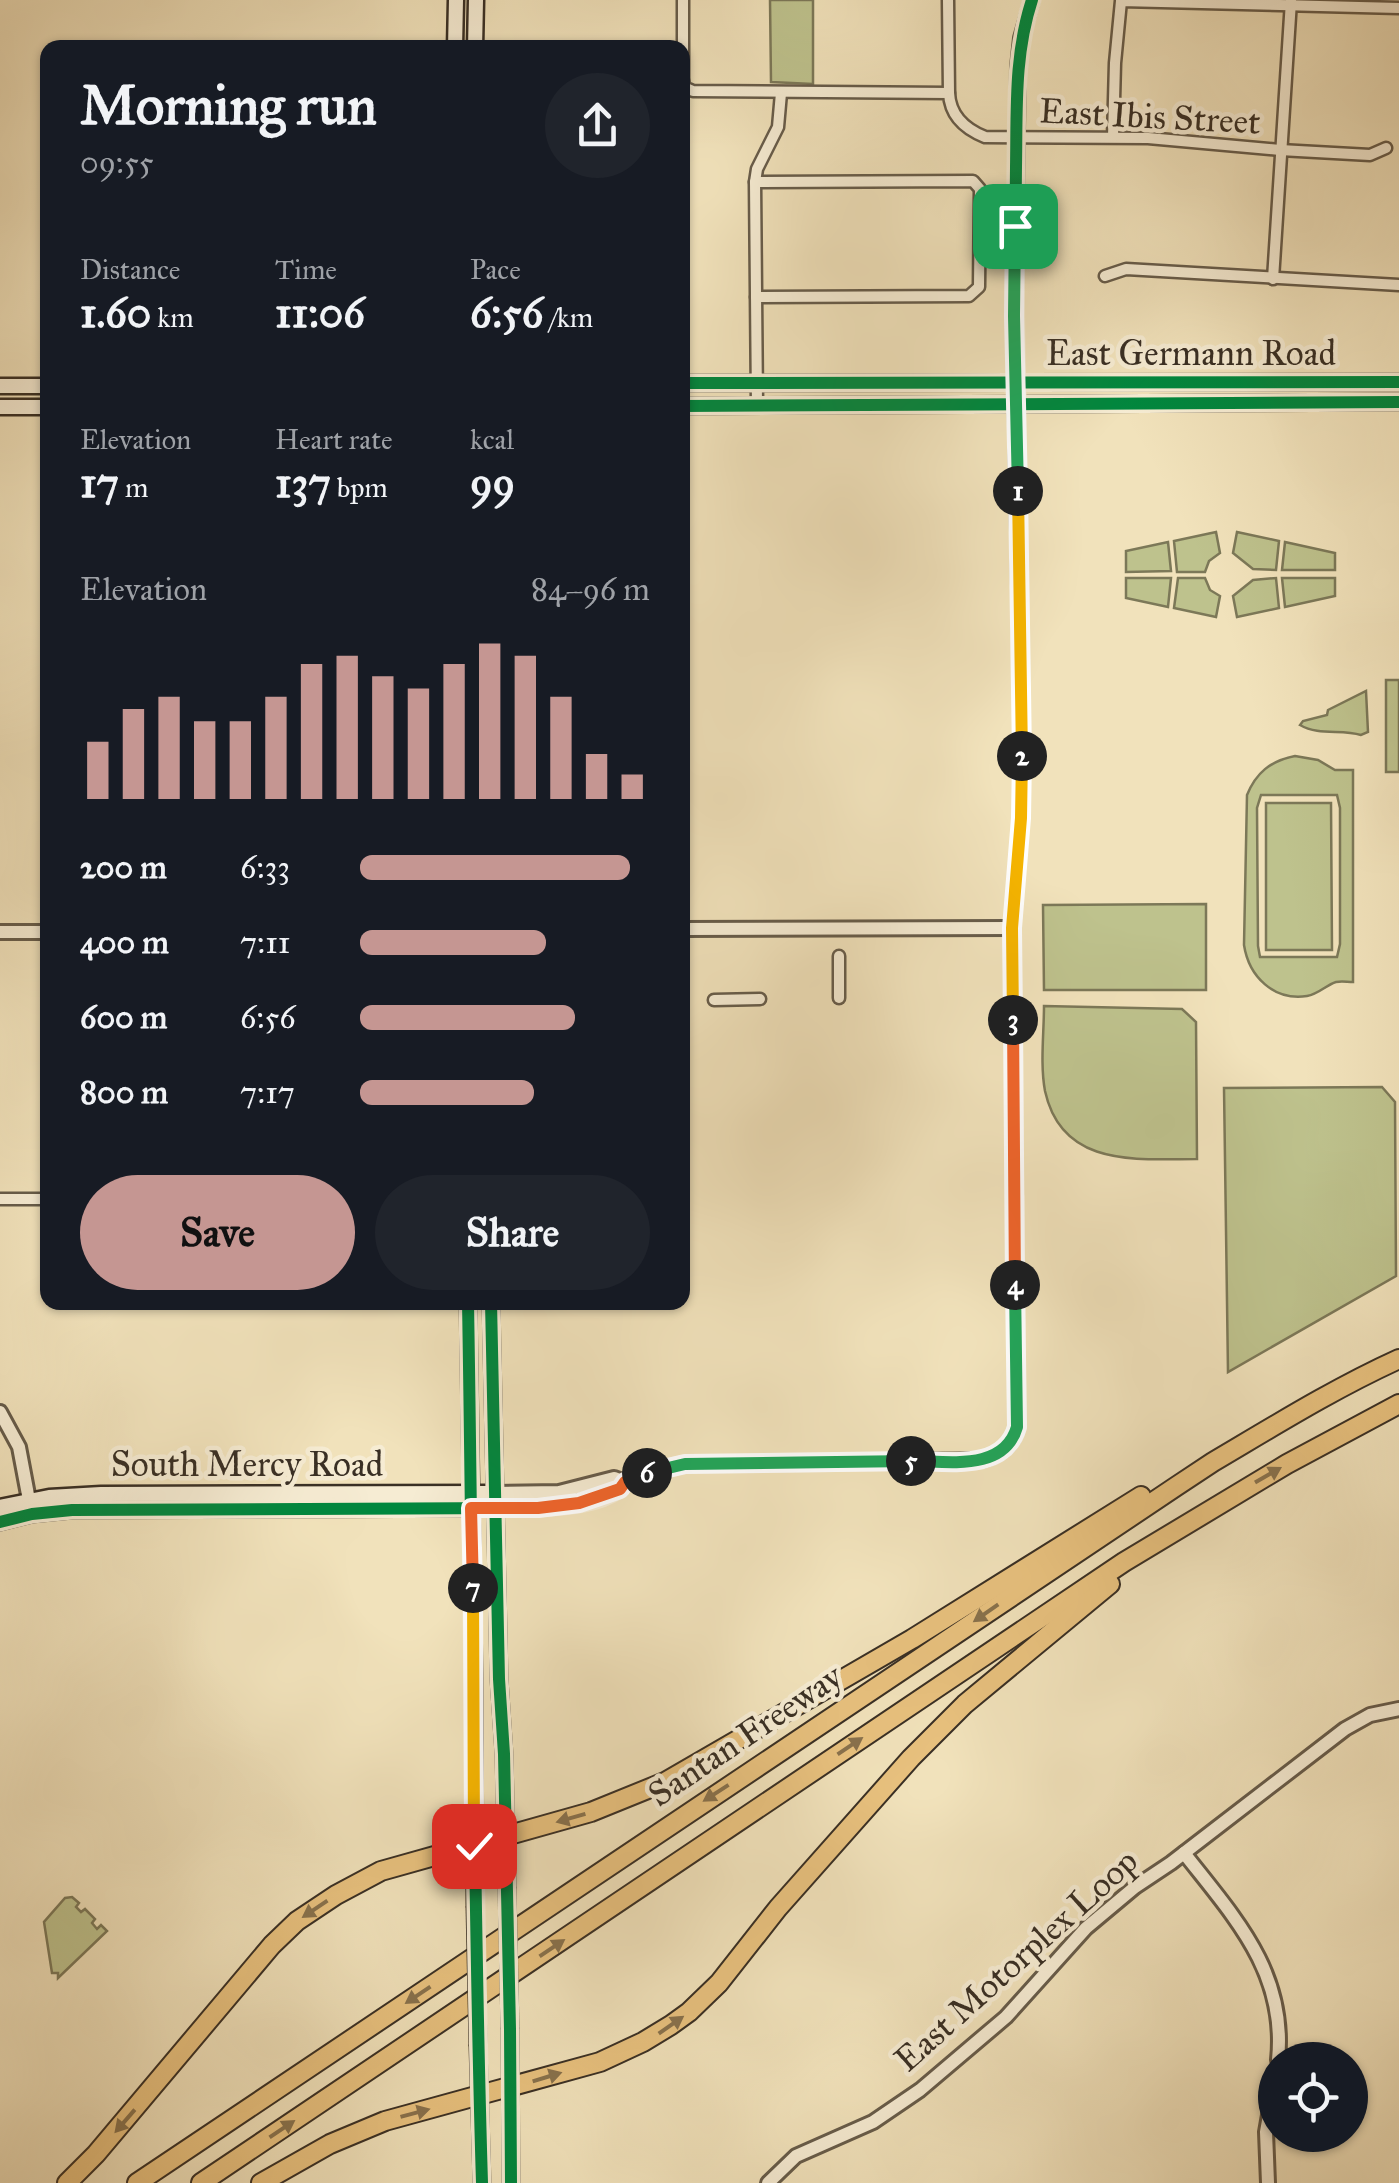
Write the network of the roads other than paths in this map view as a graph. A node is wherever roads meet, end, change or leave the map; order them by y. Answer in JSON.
{"nodes":[{"id":1,"x":456,"y":0,"type":"edge"},
{"id":2,"x":476,"y":0,"type":"edge"},
{"id":3,"x":683,"y":0,"type":"edge"},
{"id":4,"x":948,"y":0,"type":"edge"},
{"id":5,"x":1032,"y":0,"type":"edge"},
{"id":6,"x":1121,"y":1,"type":"edge"},
{"id":7,"x":1290,"y":3,"type":"edge"},
{"id":8,"x":1399,"y":8,"type":"edge"},
{"id":9,"x":455,"y":40,"type":"edge"},
{"id":10,"x":475,"y":40,"type":"edge"},
{"id":11,"x":683,"y":40,"type":"edge"},
{"id":12,"x":690,"y":90,"type":"edge"},
{"id":13,"x":949,"y":92,"type":"junction"},
{"id":14,"x":781,"y":93,"type":"junction"},
{"id":15,"x":1016,"y":137,"type":"junction"},
{"id":16,"x":1113,"y":137,"type":"junction"},
{"id":17,"x":1386,"y":148,"type":"dead end"},
{"id":18,"x":1280,"y":150,"type":"junction"},
{"id":19,"x":755,"y":182,"type":"junction"},
{"id":20,"x":1104,"y":276,"type":"dead end"},
{"id":21,"x":1273,"y":280,"type":"junction"},
{"id":22,"x":1399,"y":285,"type":"edge"},
{"id":23,"x":756,"y":297,"type":"junction"},
{"id":24,"x":1399,"y":382,"type":"edge"},
{"id":25,"x":756,"y":383,"type":"junction"},
{"id":26,"x":1016,"y":383,"type":"junction"},
{"id":27,"x":690,"y":384,"type":"edge"},
{"id":28,"x":0,"y":386,"type":"edge"},
{"id":29,"x":40,"y":386,"type":"edge"},
{"id":30,"x":1399,"y":402,"type":"edge"},
{"id":31,"x":757,"y":405,"type":"junction"},
{"id":32,"x":1017,"y":405,"type":"junction"},
{"id":33,"x":690,"y":406,"type":"edge"},
{"id":34,"x":0,"y":407,"type":"edge"},
{"id":35,"x":40,"y":407,"type":"edge"},
{"id":36,"x":1012,"y":928,"type":"junction"},
{"id":37,"x":690,"y":929,"type":"edge"},
{"id":38,"x":0,"y":932,"type":"edge"},
{"id":39,"x":40,"y":932,"type":"edge"},
{"id":40,"x":839,"y":956,"type":"dead end"},
{"id":41,"x":839,"y":998,"type":"dead end"},
{"id":42,"x":714,"y":1000,"type":"dead end"},
{"id":43,"x":760,"y":1000,"type":"dead end"},
{"id":44,"x":0,"y":1199,"type":"edge"},
{"id":45,"x":40,"y":1199,"type":"edge"},
{"id":46,"x":468,"y":1310,"type":"edge"},
{"id":47,"x":491,"y":1310,"type":"edge"},
{"id":48,"x":1399,"y":1360,"type":"edge"},
{"id":49,"x":1399,"y":1404,"type":"edge"},
{"id":50,"x":0,"y":1412,"type":"edge"},
{"id":51,"x":1214,"y":1462,"type":"junction"},
{"id":52,"x":471,"y":1500,"type":"junction"},
{"id":53,"x":495,"y":1500,"type":"junction"},
{"id":54,"x":0,"y":1507,"type":"edge"},
{"id":55,"x":31,"y":1507,"type":"junction"},
{"id":56,"x":0,"y":1522,"type":"edge"},
{"id":57,"x":1184,"y":1524,"type":"junction"},
{"id":58,"x":1399,"y":1708,"type":"edge"},
{"id":59,"x":506,"y":1837,"type":"junction"},
{"id":60,"x":474,"y":1846,"type":"junction"},
{"id":61,"x":1184,"y":1852,"type":"junction"},
{"id":62,"x":1277,"y":2042,"type":"edge"},
{"id":63,"x":511,"y":2086,"type":"junction"},
{"id":64,"x":479,"y":2094,"type":"junction"},
{"id":65,"x":1267,"y":2152,"type":"edge"},
{"id":66,"x":68,"y":2183,"type":"edge"},
{"id":67,"x":138,"y":2183,"type":"edge"},
{"id":68,"x":200,"y":2183,"type":"edge"},
{"id":69,"x":261,"y":2183,"type":"edge"},
{"id":70,"x":482,"y":2183,"type":"edge"},
{"id":71,"x":511,"y":2183,"type":"edge"},
{"id":72,"x":768,"y":2183,"type":"edge"},
{"id":73,"x":1268,"y":2183,"type":"edge"}],
"edges":[{"from":1,"to":9,"type":"main road"},
{"from":2,"to":10,"type":"main road"},
{"from":3,"to":11,"type":"street"},
{"from":4,"to":13,"type":"street"},
{"from":5,"to":15,"type":"street"},
{"from":6,"to":7,"type":"street"},
{"from":6,"to":16,"type":"street"},
{"from":7,"to":8,"type":"street"},
{"from":7,"to":18,"type":"street"},
{"from":12,"to":14,"type":"street"},
{"from":13,"to":14,"type":"street"},
{"from":13,"to":15,"type":"street","name":"East Ibis Street"},
{"from":14,"to":19,"type":"street"},
{"from":15,"to":16,"type":"street","name":"East Ibis Street"},
{"from":15,"to":26,"type":"street"},
{"from":16,"to":18,"type":"street","name":"East Ibis Street"},
{"from":17,"to":18,"type":"street","name":"East Ibis Street"},
{"from":18,"to":21,"type":"street"},
{"from":19,"to":23,"type":"street"},
{"from":19,"to":23,"type":"street"},
{"from":20,"to":21,"type":"street"},
{"from":21,"to":22,"type":"street"},
{"from":23,"to":25,"type":"street"},
{"from":24,"to":26,"type":"main road","name":"East Germann Road"},
{"from":25,"to":26,"type":"main road","name":"East Germann Road"},
{"from":25,"to":27,"type":"main road","name":"East Germann Road"},
{"from":25,"to":31,"type":"street"},
{"from":26,"to":32,"type":"street"},
{"from":28,"to":29,"type":"main road"},
{"from":30,"to":32,"type":"main road","name":"East Germann Road"},
{"from":31,"to":32,"type":"main road","name":"East Germann Road"},
{"from":31,"to":33,"type":"main road","name":"East Germann Road"},
{"from":32,"to":36,"type":"street"},
{"from":34,"to":35,"type":"main road"},
{"from":36,"to":37,"type":"street"},
{"from":36,"to":53,"type":"street"},
{"from":38,"to":39,"type":"street"},
{"from":40,"to":41,"type":"street"},
{"from":42,"to":43,"type":"street"},
{"from":44,"to":45,"type":"street"},
{"from":46,"to":52,"type":"main road"},
{"from":47,"to":53,"type":"main road"},
{"from":48,"to":51,"type":"highway","name":"Santan Freeway"},
{"from":57,"to":49,"type":"highway","name":"Santan Freeway","one_way":true},
{"from":50,"to":55,"type":"street"},
{"from":51,"to":59,"type":"highway","one_way":true},
{"from":51,"to":67,"type":"highway","name":"Santan Freeway","one_way":true},
{"from":52,"to":53,"type":"main road","name":"South Mercy Road"},
{"from":52,"to":55,"type":"main road","name":"South Mercy Road"},
{"from":52,"to":55,"type":"main road","name":"South Mercy Road"},
{"from":52,"to":60,"type":"main road"},
{"from":53,"to":59,"type":"main road"},
{"from":54,"to":55,"type":"main road","name":"South Mercy Road"},
{"from":55,"to":56,"type":"main road","name":"South Mercy Road"},
{"from":63,"to":57,"type":"highway","one_way":true},
{"from":68,"to":57,"type":"highway","name":"Santan Freeway","one_way":true},
{"from":58,"to":61,"type":"street","name":"East Motorplex Loop"},
{"from":59,"to":60,"type":"highway"},
{"from":59,"to":63,"type":"main road","bridge":true},
{"from":60,"to":64,"type":"main road","bridge":true},
{"from":60,"to":66,"type":"highway","one_way":true},
{"from":61,"to":62,"type":"street"},
{"from":61,"to":72,"type":"street","name":"East Motorplex Loop"},
{"from":63,"to":64,"type":"highway"},
{"from":63,"to":71,"type":"main road"},
{"from":69,"to":64,"type":"highway","one_way":true},
{"from":64,"to":70,"type":"main road"},
{"from":65,"to":73,"type":"street"}]}
